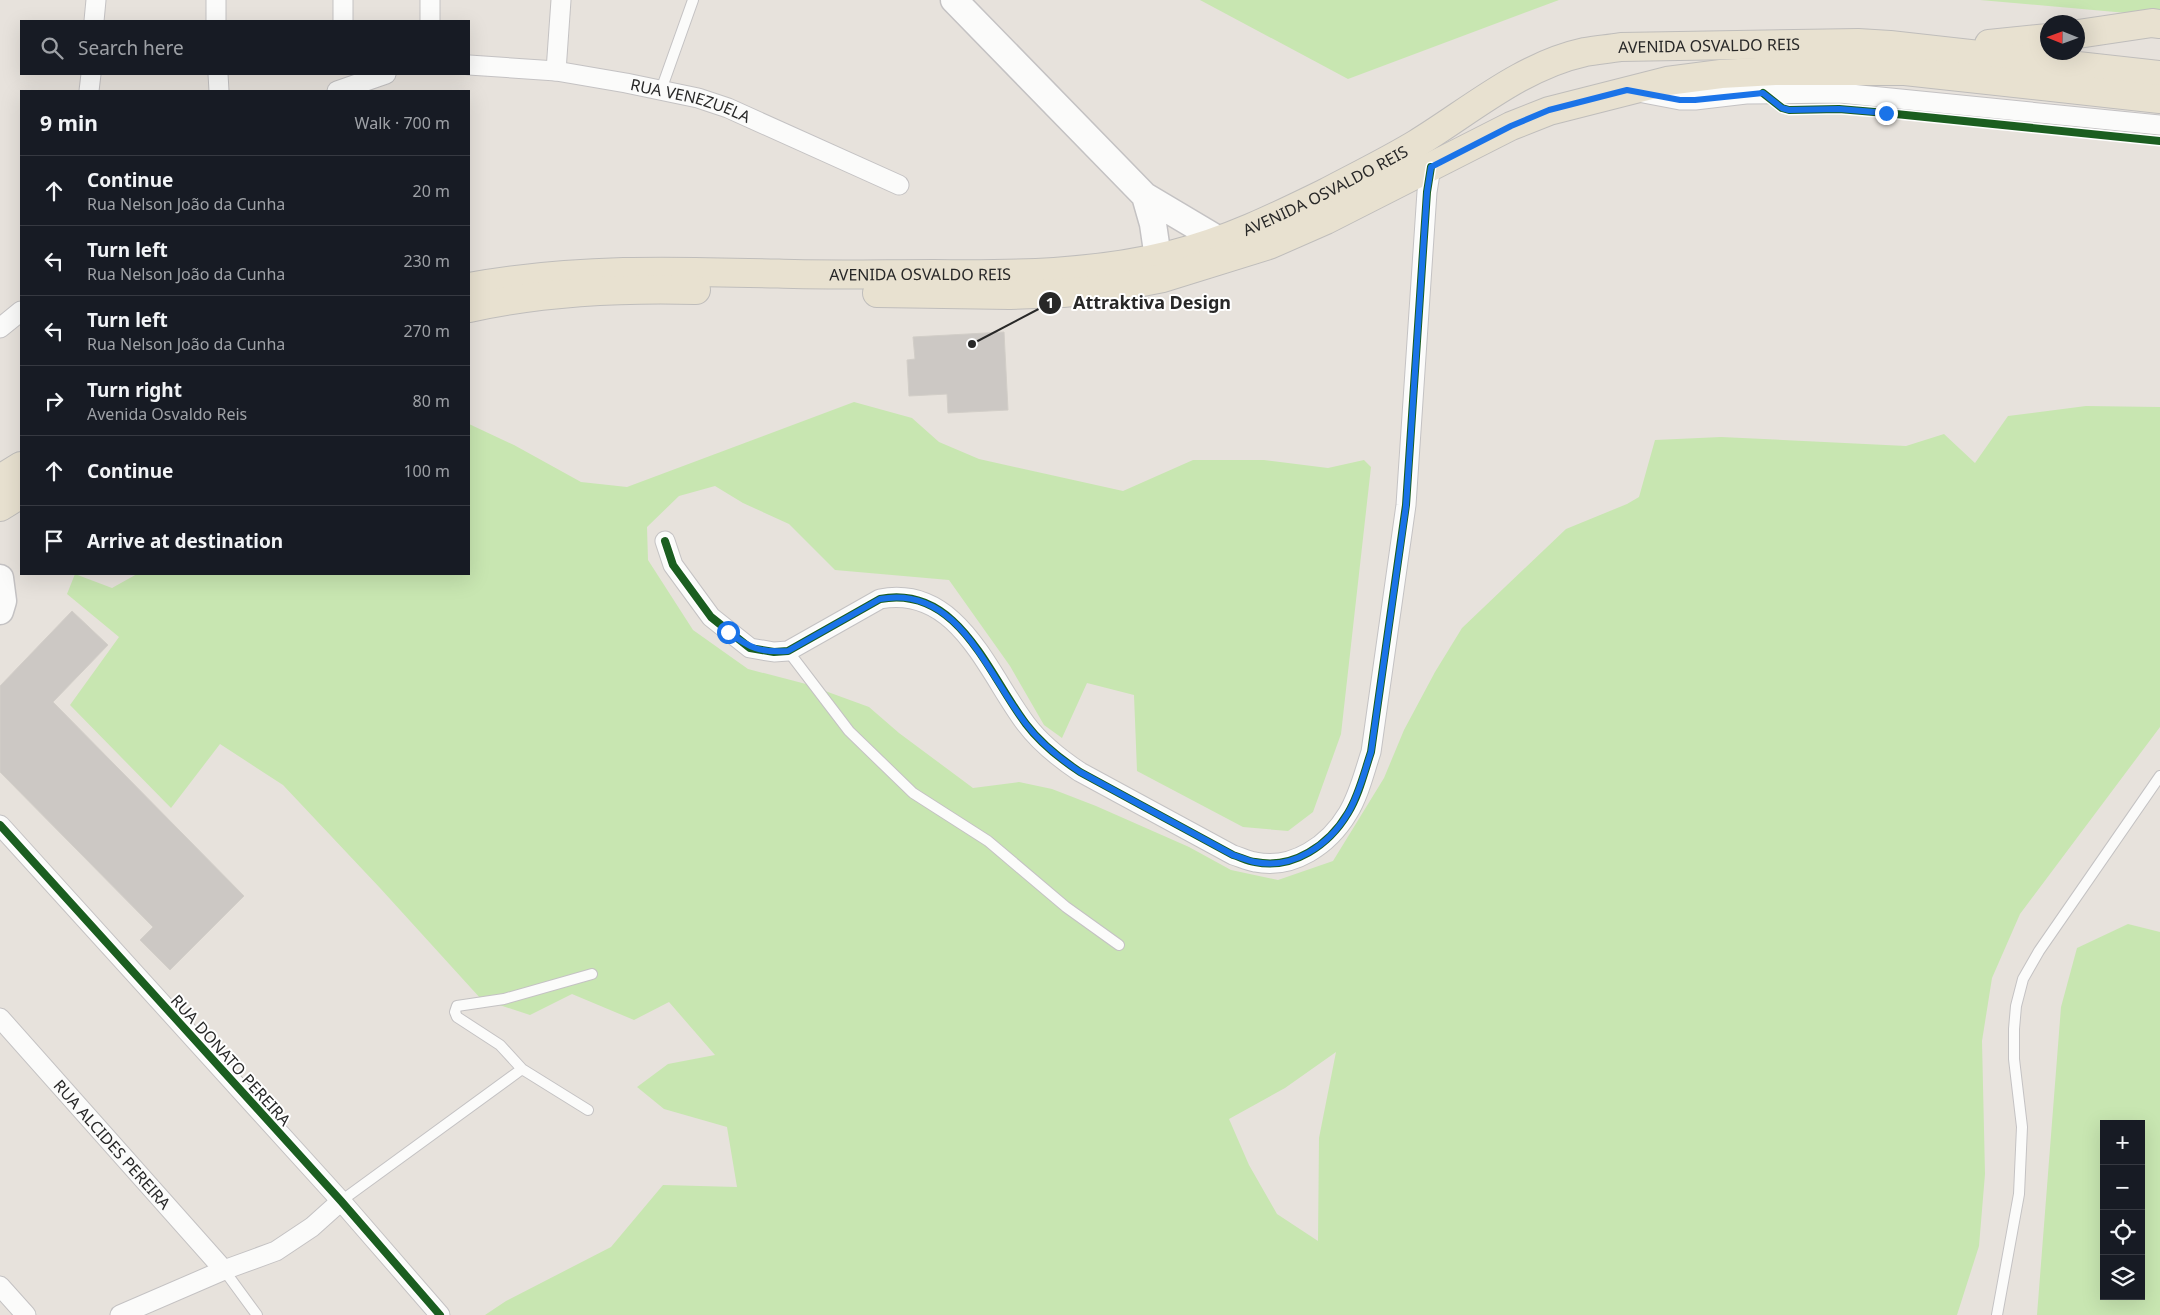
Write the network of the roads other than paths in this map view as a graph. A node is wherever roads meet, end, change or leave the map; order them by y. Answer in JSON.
{"nodes":[{"id":1,"x":96,"y":0,"type":"edge"},
{"id":2,"x":216,"y":0,"type":"edge"},
{"id":3,"x":344,"y":0,"type":"edge"},
{"id":4,"x":430,"y":0,"type":"edge"},
{"id":5,"x":561,"y":0,"type":"edge"},
{"id":6,"x":693,"y":0,"type":"edge"},
{"id":7,"x":954,"y":0,"type":"edge"},
{"id":8,"x":94,"y":20,"type":"edge"},
{"id":9,"x":216,"y":20,"type":"edge"},
{"id":10,"x":343,"y":20,"type":"edge"},
{"id":11,"x":430,"y":20,"type":"edge"},
{"id":12,"x":2160,"y":24,"type":"edge"},
{"id":13,"x":2085,"y":33,"type":"edge"},
{"id":14,"x":2040,"y":39,"type":"edge"},
{"id":15,"x":1935,"y":49,"type":"junction"},
{"id":16,"x":470,"y":65,"type":"edge"},
{"id":17,"x":556,"y":71,"type":"junction"},
{"id":18,"x":91,"y":75,"type":"edge"},
{"id":19,"x":218,"y":75,"type":"edge"},
{"id":20,"x":382,"y":75,"type":"edge"},
{"id":21,"x":2160,"y":75,"type":"edge"},
{"id":22,"x":340,"y":85,"type":"edge"},
{"id":23,"x":89,"y":90,"type":"edge"},
{"id":24,"x":219,"y":90,"type":"edge"},
{"id":25,"x":661,"y":90,"type":"junction"},
{"id":26,"x":1627,"y":90,"type":"junction"},
{"id":27,"x":2160,"y":99,"type":"edge"},
{"id":28,"x":2160,"y":125,"type":"edge"},
{"id":29,"x":1431,"y":167,"type":"junction"},
{"id":30,"x":899,"y":184,"type":"dead end"},
{"id":31,"x":1146,"y":196,"type":"junction"},
{"id":32,"x":1219,"y":240,"type":"junction"},
{"id":33,"x":1158,"y":258,"type":"junction"},
{"id":34,"x":470,"y":287,"type":"edge"},
{"id":35,"x":470,"y":308,"type":"edge"},
{"id":36,"x":20,"y":312,"type":"edge"},
{"id":37,"x":0,"y":328,"type":"edge"},
{"id":38,"x":20,"y":467,"type":"edge"},
{"id":39,"x":0,"y":479,"type":"edge"},
{"id":40,"x":20,"y":495,"type":"edge"},
{"id":41,"x":0,"y":507,"type":"edge"},
{"id":42,"x":665,"y":541,"type":"dead end"},
{"id":43,"x":0,"y":578,"type":"edge"},
{"id":44,"x":0,"y":611,"type":"edge"},
{"id":45,"x":788,"y":651,"type":"junction"},
{"id":46,"x":2160,"y":776,"type":"edge"},
{"id":47,"x":0,"y":826,"type":"edge"},
{"id":48,"x":1119,"y":945,"type":"dead end"},
{"id":49,"x":592,"y":974,"type":"dead end"},
{"id":50,"x":0,"y":1018,"type":"edge"},
{"id":51,"x":522,"y":1069,"type":"junction"},
{"id":52,"x":588,"y":1110,"type":"dead end"},
{"id":53,"x":341,"y":1201,"type":"junction"},
{"id":54,"x":224,"y":1270,"type":"junction"},
{"id":55,"x":0,"y":1286,"type":"edge"},
{"id":56,"x":26,"y":1315,"type":"edge"},
{"id":57,"x":120,"y":1315,"type":"edge"},
{"id":58,"x":256,"y":1315,"type":"edge"},
{"id":59,"x":440,"y":1315,"type":"edge"},
{"id":60,"x":1997,"y":1315,"type":"edge"}],
"edges":[{"from":1,"to":8,"type":"street"},
{"from":2,"to":9,"type":"street"},
{"from":3,"to":10,"type":"street"},
{"from":4,"to":11,"type":"street"},
{"from":5,"to":17,"type":"street"},
{"from":6,"to":25,"type":"lane"},
{"from":7,"to":31,"type":"street"},
{"from":12,"to":13,"type":"main road"},
{"from":14,"to":15,"type":"main road"},
{"from":15,"to":21,"type":"main road","name":"AVENIDA OSVALDO REIS"},
{"from":15,"to":32,"type":"main road","name":"AVENIDA OSVALDO REIS"},
{"from":16,"to":17,"type":"street","name":"RUA VENEZUELA"},
{"from":17,"to":25,"type":"street","name":"RUA VENEZUELA"},
{"from":18,"to":23,"type":"street"},
{"from":19,"to":24,"type":"street"},
{"from":20,"to":22,"type":"street"},
{"from":25,"to":30,"type":"street","name":"RUA VENEZUELA"},
{"from":26,"to":27,"type":"main road","name":"AVENIDA OSVALDO REIS"},
{"from":26,"to":28,"type":"street"},
{"from":26,"to":29,"type":"main road","name":"AVENIDA OSVALDO REIS"},
{"from":29,"to":35,"type":"main road","name":"AVENIDA OSVALDO REIS"},
{"from":29,"to":45,"type":"street"},
{"from":31,"to":32,"type":"street"},
{"from":31,"to":33,"type":"street"},
{"from":32,"to":33,"type":"main road","name":"AVENIDA OSVALDO REIS"},
{"from":33,"to":34,"type":"main road","name":"AVENIDA OSVALDO REIS"},
{"from":36,"to":37,"type":"street"},
{"from":38,"to":39,"type":"main road"},
{"from":40,"to":41,"type":"main road"},
{"from":42,"to":45,"type":"street"},
{"from":43,"to":44,"type":"street"},
{"from":45,"to":48,"type":"lane"},
{"from":46,"to":60,"type":"lane"},
{"from":47,"to":53,"type":"street","name":"RUA DONATO PEREIRA"},
{"from":49,"to":51,"type":"lane"},
{"from":50,"to":54,"type":"street","name":"RUA ALCIDES PEREIRA"},
{"from":51,"to":52,"type":"lane"},
{"from":51,"to":53,"type":"lane"},
{"from":53,"to":54,"type":"street"},
{"from":53,"to":59,"type":"street","name":"RUA DONATO PEREIRA"},
{"from":54,"to":57,"type":"street"},
{"from":54,"to":58,"type":"lane"},
{"from":55,"to":56,"type":"street"}]}
